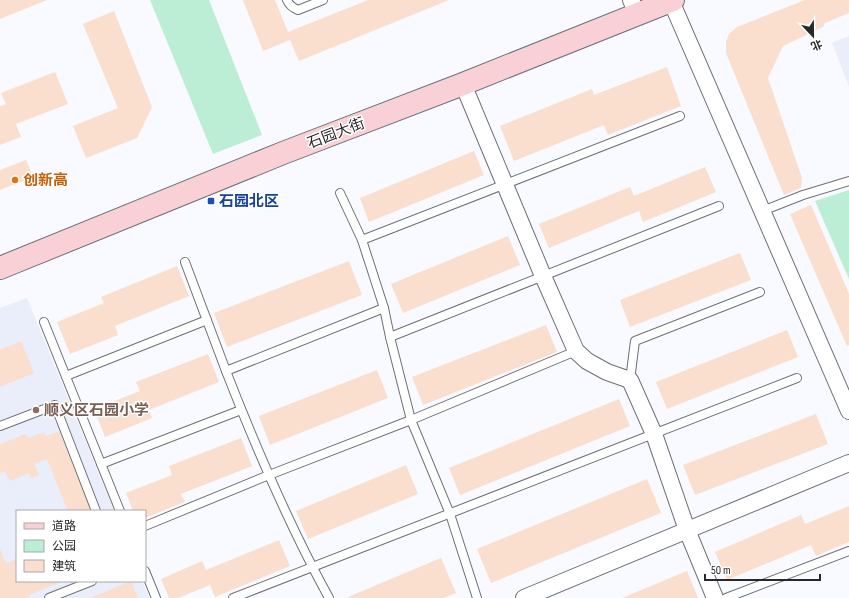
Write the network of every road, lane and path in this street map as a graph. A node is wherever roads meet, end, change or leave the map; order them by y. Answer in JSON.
{"nodes":[{"id":1,"x":287,"y":0,"type":"edge"},
{"id":2,"x":323,"y":0,"type":"edge"},
{"id":3,"x":672,"y":0,"type":"edge"},
{"id":4,"x":634,"y":7,"type":"edge"},
{"id":5,"x":463,"y":84,"type":"junction"},
{"id":6,"x":680,"y":116,"type":"dead end"},
{"id":7,"x":849,"y":182,"type":"edge"},
{"id":8,"x":505,"y":184,"type":"junction"},
{"id":9,"x":340,"y":193,"type":"dead end"},
{"id":10,"x":719,"y":206,"type":"dead end"},
{"id":11,"x":762,"y":211,"type":"junction"},
{"id":12,"x":362,"y":240,"type":"junction"},
{"id":13,"x":185,"y":262,"type":"dead end"},
{"id":14,"x":0,"y":268,"type":"edge"},
{"id":15,"x":543,"y":276,"type":"junction"},
{"id":16,"x":760,"y":292,"type":"dead end"},
{"id":17,"x":384,"y":308,"type":"junction"},
{"id":18,"x":207,"y":320,"type":"junction"},
{"id":19,"x":44,"y":322,"type":"dead end"},
{"id":20,"x":390,"y":337,"type":"junction"},
{"id":21,"x":576,"y":352,"type":"junction"},
{"id":22,"x":226,"y":371,"type":"junction"},
{"id":23,"x":66,"y":376,"type":"junction"},
{"id":24,"x":797,"y":378,"type":"dead end"},
{"id":25,"x":630,"y":380,"type":"junction"},
{"id":26,"x":241,"y":410,"type":"junction"},
{"id":27,"x":849,"y":411,"type":"edge"},
{"id":28,"x":411,"y":420,"type":"junction"},
{"id":29,"x":0,"y":426,"type":"edge"},
{"id":30,"x":654,"y":434,"type":"junction"},
{"id":31,"x":849,"y":463,"type":"edge"},
{"id":32,"x":101,"y":464,"type":"junction"},
{"id":33,"x":269,"y":475,"type":"junction"},
{"id":34,"x":96,"y":510,"type":"edge"},
{"id":35,"x":120,"y":510,"type":"edge"},
{"id":36,"x":450,"y":514,"type":"junction"},
{"id":37,"x":146,"y":526,"type":"edge"},
{"id":38,"x":687,"y":530,"type":"junction"},
{"id":39,"x":849,"y":551,"type":"edge"},
{"id":40,"x":312,"y":567,"type":"junction"},
{"id":41,"x":146,"y":573,"type":"edge"},
{"id":42,"x":89,"y":582,"type":"edge"},
{"id":43,"x":49,"y":598,"type":"edge"},
{"id":44,"x":156,"y":598,"type":"edge"},
{"id":45,"x":233,"y":598,"type":"edge"},
{"id":46,"x":329,"y":598,"type":"edge"},
{"id":47,"x":477,"y":598,"type":"edge"},
{"id":48,"x":524,"y":598,"type":"edge"},
{"id":49,"x":715,"y":598,"type":"edge"},
{"id":50,"x":726,"y":598,"type":"edge"}],
"edges":[{"from":1,"to":2,"type":"lane"},
{"from":3,"to":4,"type":"street","name":"石园大街"},
{"from":3,"to":11,"type":"street"},
{"from":4,"to":5,"type":"street","name":"石园大街"},
{"from":5,"to":8,"type":"street"},
{"from":5,"to":14,"type":"street","name":"石园大街"},
{"from":6,"to":8,"type":"lane"},
{"from":7,"to":11,"type":"lane"},
{"from":8,"to":12,"type":"lane"},
{"from":8,"to":15,"type":"street"},
{"from":9,"to":12,"type":"lane"},
{"from":10,"to":15,"type":"lane"},
{"from":11,"to":27,"type":"street"},
{"from":12,"to":17,"type":"lane"},
{"from":13,"to":18,"type":"lane"},
{"from":15,"to":20,"type":"lane"},
{"from":15,"to":21,"type":"street"},
{"from":16,"to":25,"type":"lane"},
{"from":17,"to":20,"type":"lane"},
{"from":17,"to":22,"type":"lane"},
{"from":18,"to":22,"type":"lane"},
{"from":18,"to":23,"type":"lane"},
{"from":19,"to":23,"type":"lane"},
{"from":20,"to":28,"type":"lane"},
{"from":21,"to":25,"type":"street"},
{"from":21,"to":28,"type":"lane"},
{"from":22,"to":26,"type":"lane"},
{"from":23,"to":32,"type":"lane"},
{"from":24,"to":30,"type":"lane"},
{"from":25,"to":30,"type":"street"},
{"from":26,"to":32,"type":"lane"},
{"from":26,"to":33,"type":"lane"},
{"from":28,"to":33,"type":"lane"},
{"from":28,"to":36,"type":"lane"},
{"from":29,"to":34,"type":"lane"},
{"from":30,"to":36,"type":"lane"},
{"from":30,"to":38,"type":"street"},
{"from":31,"to":38,"type":"street"},
{"from":32,"to":35,"type":"lane"},
{"from":33,"to":37,"type":"lane"},
{"from":33,"to":40,"type":"lane"},
{"from":36,"to":40,"type":"lane"},
{"from":36,"to":47,"type":"lane"},
{"from":38,"to":48,"type":"street"},
{"from":38,"to":49,"type":"street"},
{"from":39,"to":50,"type":"lane"},
{"from":40,"to":45,"type":"lane"},
{"from":40,"to":46,"type":"lane"},
{"from":41,"to":44,"type":"lane"},
{"from":42,"to":43,"type":"lane"}]}
